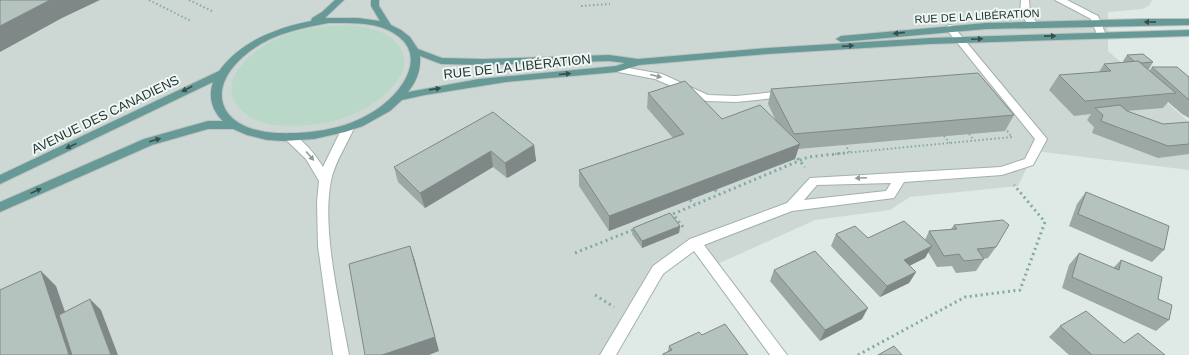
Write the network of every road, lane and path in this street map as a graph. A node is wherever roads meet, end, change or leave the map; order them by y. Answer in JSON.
{"nodes":[{"id":1,"x":149,"y":0,"type":"edge"},
{"id":2,"x":189,"y":0,"type":"edge"},
{"id":3,"x":340,"y":0,"type":"edge"},
{"id":4,"x":375,"y":0,"type":"edge"},
{"id":5,"x":1025,"y":0,"type":"edge"},
{"id":6,"x":1059,"y":0,"type":"edge"},
{"id":7,"x":610,"y":4,"type":"dead end"},
{"id":8,"x":581,"y":6,"type":"dead end"},
{"id":9,"x":212,"y":10,"type":"dead end"},
{"id":10,"x":192,"y":20,"type":"dead end"},
{"id":11,"x":1189,"y":22,"type":"edge"},
{"id":12,"x":308,"y":23,"type":"junction"},
{"id":13,"x":1097,"y":23,"type":"junction"},
{"id":14,"x":1033,"y":24,"type":"junction"},
{"id":15,"x":387,"y":26,"type":"junction"},
{"id":16,"x":950,"y":28,"type":"junction"},
{"id":17,"x":1189,"y":33,"type":"edge"},
{"id":18,"x":1101,"y":35,"type":"junction"},
{"id":19,"x":960,"y":40,"type":"junction"},
{"id":20,"x":415,"y":51,"type":"junction"},
{"id":21,"x":767,"y":51,"type":"junction"},
{"id":22,"x":638,"y":62,"type":"junction"},
{"id":23,"x":617,"y":69,"type":"junction"},
{"id":24,"x":223,"y":73,"type":"junction"},
{"id":25,"x":796,"y":94,"type":"edge"},
{"id":26,"x":398,"y":98,"type":"junction"},
{"id":27,"x":234,"y":125,"type":"junction"},
{"id":28,"x":1002,"y":126,"type":"edge"},
{"id":29,"x":348,"y":128,"type":"junction"},
{"id":30,"x":969,"y":134,"type":"edge"},
{"id":31,"x":944,"y":136,"type":"edge"},
{"id":32,"x":288,"y":137,"type":"junction"},
{"id":33,"x":974,"y":140,"type":"junction"},
{"id":34,"x":950,"y":143,"type":"junction"},
{"id":35,"x":845,"y":144,"type":"edge"},
{"id":36,"x":790,"y":149,"type":"edge"},
{"id":37,"x":850,"y":153,"type":"junction"},
{"id":38,"x":801,"y":160,"type":"junction"},
{"id":39,"x":1002,"y":171,"type":"junction"},
{"id":40,"x":756,"y":174,"type":"edge"},
{"id":41,"x":759,"y":177,"type":"junction"},
{"id":42,"x":900,"y":178,"type":"junction"},
{"id":43,"x":0,"y":180,"type":"edge"},
{"id":44,"x":325,"y":180,"type":"junction"},
{"id":45,"x":814,"y":181,"type":"junction"},
{"id":46,"x":715,"y":190,"type":"edge"},
{"id":47,"x":719,"y":194,"type":"junction"},
{"id":48,"x":690,"y":200,"type":"edge"},
{"id":49,"x":694,"y":204,"type":"junction"},
{"id":50,"x":791,"y":206,"type":"junction"},
{"id":51,"x":0,"y":207,"type":"edge"},
{"id":52,"x":673,"y":214,"type":"junction"},
{"id":53,"x":666,"y":216,"type":"edge"},
{"id":54,"x":638,"y":228,"type":"edge"},
{"id":55,"x":686,"y":230,"type":"dead end"},
{"id":56,"x":695,"y":243,"type":"junction"},
{"id":57,"x":575,"y":253,"type":"dead end"},
{"id":58,"x":595,"y":295,"type":"dead end"},
{"id":59,"x":615,"y":307,"type":"dead end"},
{"id":60,"x":341,"y":355,"type":"edge"},
{"id":61,"x":608,"y":355,"type":"edge"},
{"id":62,"x":780,"y":355,"type":"edge"},
{"id":63,"x":858,"y":355,"type":"edge"}],
"edges":[{"from":1,"to":10,"type":"path"},
{"from":2,"to":9,"type":"path"},
{"from":3,"to":12,"type":"main road"},
{"from":4,"to":15,"type":"main road"},
{"from":5,"to":14,"type":"street"},
{"from":6,"to":13,"type":"street"},
{"from":7,"to":8,"type":"path"},
{"from":11,"to":13,"type":"main road","name":"RUE DE LA LIBÉRATION","one_way":true},
{"from":12,"to":15,"type":"main road"},
{"from":12,"to":24,"type":"main road"},
{"from":13,"to":14,"type":"main road","name":"RUE DE LA LIBÉRATION"},
{"from":13,"to":18,"type":"street"},
{"from":14,"to":16,"type":"main road","name":"RUE DE LA LIBÉRATION"},
{"from":15,"to":20,"type":"main road"},
{"from":16,"to":19,"type":"street"},
{"from":16,"to":21,"type":"main road","name":"RUE DE LA LIBÉRATION","one_way":true},
{"from":17,"to":18,"type":"main road","name":"RUE DE LA LIBÉRATION"},
{"from":19,"to":18,"type":"main road","name":"RUE DE LA LIBÉRATION","one_way":true},
{"from":21,"to":19,"type":"main road","name":"RUE DE LA LIBÉRATION","one_way":true},
{"from":19,"to":39,"type":"street"},
{"from":20,"to":22,"type":"main road","name":"RUE DE LA LIBÉRATION"},
{"from":20,"to":26,"type":"main road"},
{"from":21,"to":22,"type":"main road","name":"RUE DE LA LIBÉRATION"},
{"from":22,"to":23,"type":"main road","name":"RUE DE LA LIBÉRATION"},
{"from":23,"to":25,"type":"street","one_way":true},
{"from":26,"to":23,"type":"main road","name":"RUE DE LA LIBÉRATION","one_way":true},
{"from":24,"to":27,"type":"main road"},
{"from":24,"to":43,"type":"main road","name":"AVENUE DES CANADIENS","one_way":true},
{"from":26,"to":29,"type":"main road"},
{"from":27,"to":32,"type":"main road"},
{"from":51,"to":27,"type":"main road","one_way":true},
{"from":28,"to":33,"type":"path"},
{"from":29,"to":32,"type":"main road"},
{"from":29,"to":44,"type":"street"},
{"from":30,"to":33,"type":"path"},
{"from":31,"to":34,"type":"path"},
{"from":32,"to":44,"type":"street","one_way":true},
{"from":33,"to":34,"type":"path"},
{"from":34,"to":37,"type":"path"},
{"from":35,"to":37,"type":"path"},
{"from":36,"to":38,"type":"path"},
{"from":37,"to":38,"type":"path"},
{"from":38,"to":41,"type":"path"},
{"from":38,"to":45,"type":"path"},
{"from":39,"to":42,"type":"street"},
{"from":39,"to":63,"type":"path"},
{"from":40,"to":41,"type":"path"},
{"from":41,"to":47,"type":"path"},
{"from":42,"to":45,"type":"street","one_way":true},
{"from":42,"to":50,"type":"street"},
{"from":44,"to":60,"type":"street"},
{"from":45,"to":50,"type":"street"},
{"from":46,"to":47,"type":"path"},
{"from":47,"to":49,"type":"path"},
{"from":48,"to":49,"type":"path"},
{"from":49,"to":52,"type":"path"},
{"from":50,"to":56,"type":"street"},
{"from":52,"to":53,"type":"path"},
{"from":52,"to":55,"type":"path"},
{"from":54,"to":57,"type":"path"},
{"from":56,"to":61,"type":"street"},
{"from":56,"to":62,"type":"street"},
{"from":58,"to":59,"type":"path"}]}
